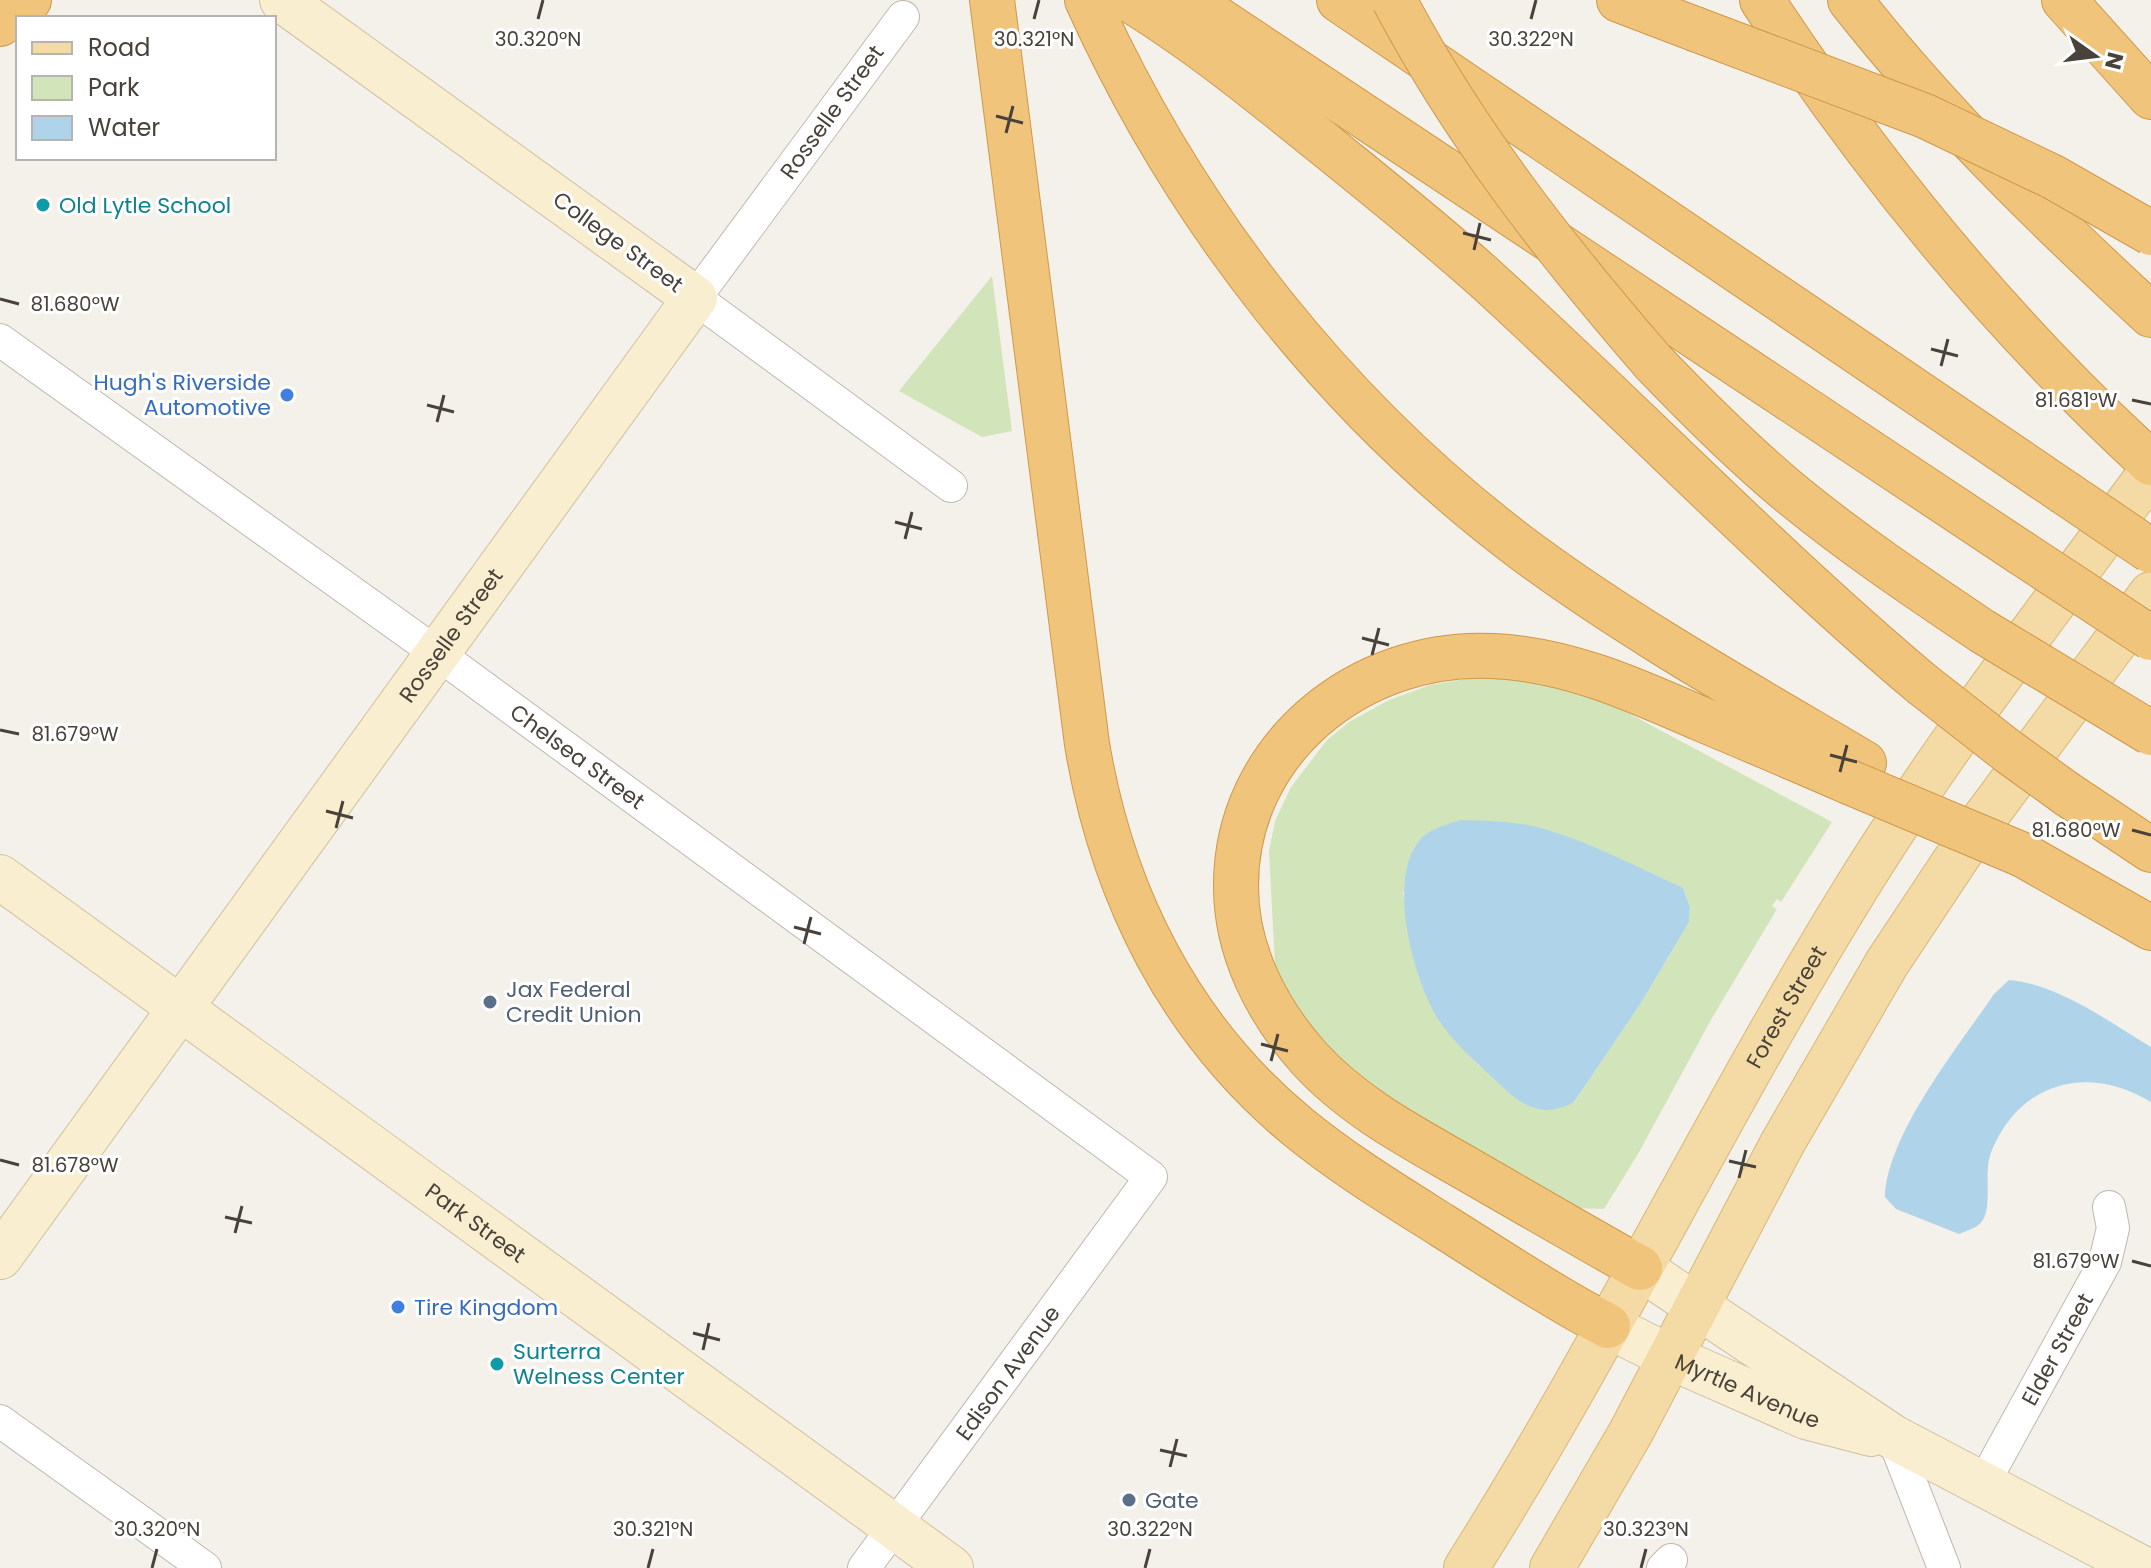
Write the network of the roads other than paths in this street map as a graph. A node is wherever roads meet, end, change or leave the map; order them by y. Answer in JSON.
{"nodes":[{"id":1,"x":29,"y":0,"type":"edge"},
{"id":2,"x":282,"y":0,"type":"edge"},
{"id":3,"x":992,"y":0,"type":"edge"},
{"id":4,"x":1087,"y":0,"type":"edge"},
{"id":5,"x":1130,"y":0,"type":"edge"},
{"id":6,"x":1189,"y":0,"type":"edge"},
{"id":7,"x":1339,"y":0,"type":"edge"},
{"id":8,"x":1394,"y":0,"type":"edge"},
{"id":9,"x":1619,"y":0,"type":"edge"},
{"id":10,"x":1762,"y":0,"type":"edge"},
{"id":11,"x":1850,"y":0,"type":"edge"},
{"id":12,"x":2064,"y":0,"type":"edge"},
{"id":13,"x":903,"y":17,"type":"dead end"},
{"id":14,"x":0,"y":24,"type":"edge"},
{"id":15,"x":2151,"y":97,"type":"edge"},
{"id":16,"x":2151,"y":233,"type":"edge"},
{"id":17,"x":695,"y":298,"type":"junction"},
{"id":18,"x":2151,"y":315,"type":"edge"},
{"id":19,"x":0,"y":340,"type":"edge"},
{"id":20,"x":2151,"y":463,"type":"edge"},
{"id":21,"x":2151,"y":472,"type":"edge"},
{"id":22,"x":951,"y":486,"type":"dead end"},
{"id":23,"x":2151,"y":551,"type":"edge"},
{"id":24,"x":2151,"y":594,"type":"edge"},
{"id":25,"x":2151,"y":638,"type":"edge"},
{"id":26,"x":438,"y":654,"type":"junction"},
{"id":27,"x":2151,"y":733,"type":"edge"},
{"id":28,"x":1856,"y":772,"type":"junction"},
{"id":29,"x":2151,"y":850,"type":"edge"},
{"id":30,"x":0,"y":877,"type":"edge"},
{"id":31,"x":2151,"y":928,"type":"edge"},
{"id":32,"x":181,"y":1007,"type":"junction"},
{"id":33,"x":1151,"y":1177,"type":"joint"},
{"id":34,"x":2109,"y":1207,"type":"dead end"},
{"id":35,"x":0,"y":1257,"type":"edge"},
{"id":36,"x":1640,"y":1268,"type":"junction"},
{"id":37,"x":1698,"y":1305,"type":"junction"},
{"id":38,"x":1608,"y":1326,"type":"junction"},
{"id":39,"x":1670,"y":1357,"type":"junction"},
{"id":40,"x":0,"y":1421,"type":"edge"},
{"id":41,"x":1893,"y":1437,"type":"junction"},
{"id":42,"x":1983,"y":1484,"type":"junction"},
{"id":43,"x":894,"y":1527,"type":"junction"},
{"id":44,"x":205,"y":1568,"type":"edge"},
{"id":45,"x":864,"y":1568,"type":"edge"},
{"id":46,"x":951,"y":1568,"type":"edge"},
{"id":47,"x":1466,"y":1568,"type":"edge"},
{"id":48,"x":1552,"y":1568,"type":"edge"},
{"id":49,"x":1944,"y":1568,"type":"edge"},
{"id":50,"x":2142,"y":1568,"type":"edge"}],
"edges":[{"from":1,"to":14,"type":"highway"},
{"from":2,"to":17,"type":"street","name":"College Street"},
{"from":3,"to":38,"type":"highway"},
{"from":4,"to":28,"type":"highway"},
{"from":5,"to":29,"type":"highway","bridge":true},
{"from":6,"to":25,"type":"highway","bridge":true},
{"from":7,"to":23,"type":"highway","bridge":true},
{"from":8,"to":27,"type":"highway","bridge":true},
{"from":9,"to":16,"type":"highway","bridge":true},
{"from":10,"to":20,"type":"highway"},
{"from":11,"to":18,"type":"highway"},
{"from":12,"to":15,"type":"highway"},
{"from":13,"to":17,"type":"street","name":"Rosselle Street"},
{"from":17,"to":22,"type":"street","name":"College Street"},
{"from":17,"to":26,"type":"street","name":"Rosselle Street"},
{"from":19,"to":26,"type":"street","name":"Chelsea Street"},
{"from":21,"to":36,"type":"main road","name":"Forest Street"},
{"from":24,"to":37,"type":"main road"},
{"from":26,"to":32,"type":"street","name":"Rosselle Street"},
{"from":26,"to":33,"type":"street","name":"Chelsea Street"},
{"from":28,"to":31,"type":"highway","bridge":true},
{"from":28,"to":36,"type":"highway"},
{"from":30,"to":32,"type":"street","name":"Park Street"},
{"from":32,"to":35,"type":"street","name":"Rosselle Street"},
{"from":32,"to":43,"type":"street","name":"Park Street"},
{"from":33,"to":43,"type":"street","name":"Edison Avenue"},
{"from":34,"to":42,"type":"street","name":"Elder Street"},
{"from":36,"to":37,"type":"street","name":"Myrtle Avenue"},
{"from":36,"to":38,"type":"main road","name":"Forest Street"},
{"from":37,"to":39,"type":"main road"},
{"from":37,"to":41,"type":"street","name":"Myrtle Avenue"},
{"from":38,"to":39,"type":"street","name":"Myrtle Avenue"},
{"from":38,"to":47,"type":"main road","name":"Forest Street"},
{"from":39,"to":41,"type":"street","name":"Myrtle Avenue"},
{"from":39,"to":48,"type":"main road"},
{"from":40,"to":44,"type":"street"},
{"from":41,"to":42,"type":"street","name":"Myrtle Avenue"},
{"from":41,"to":49,"type":"street"},
{"from":42,"to":50,"type":"street","name":"Myrtle Avenue"},
{"from":43,"to":45,"type":"street","name":"Edison Avenue"},
{"from":43,"to":46,"type":"street","name":"Park Street"}]}
